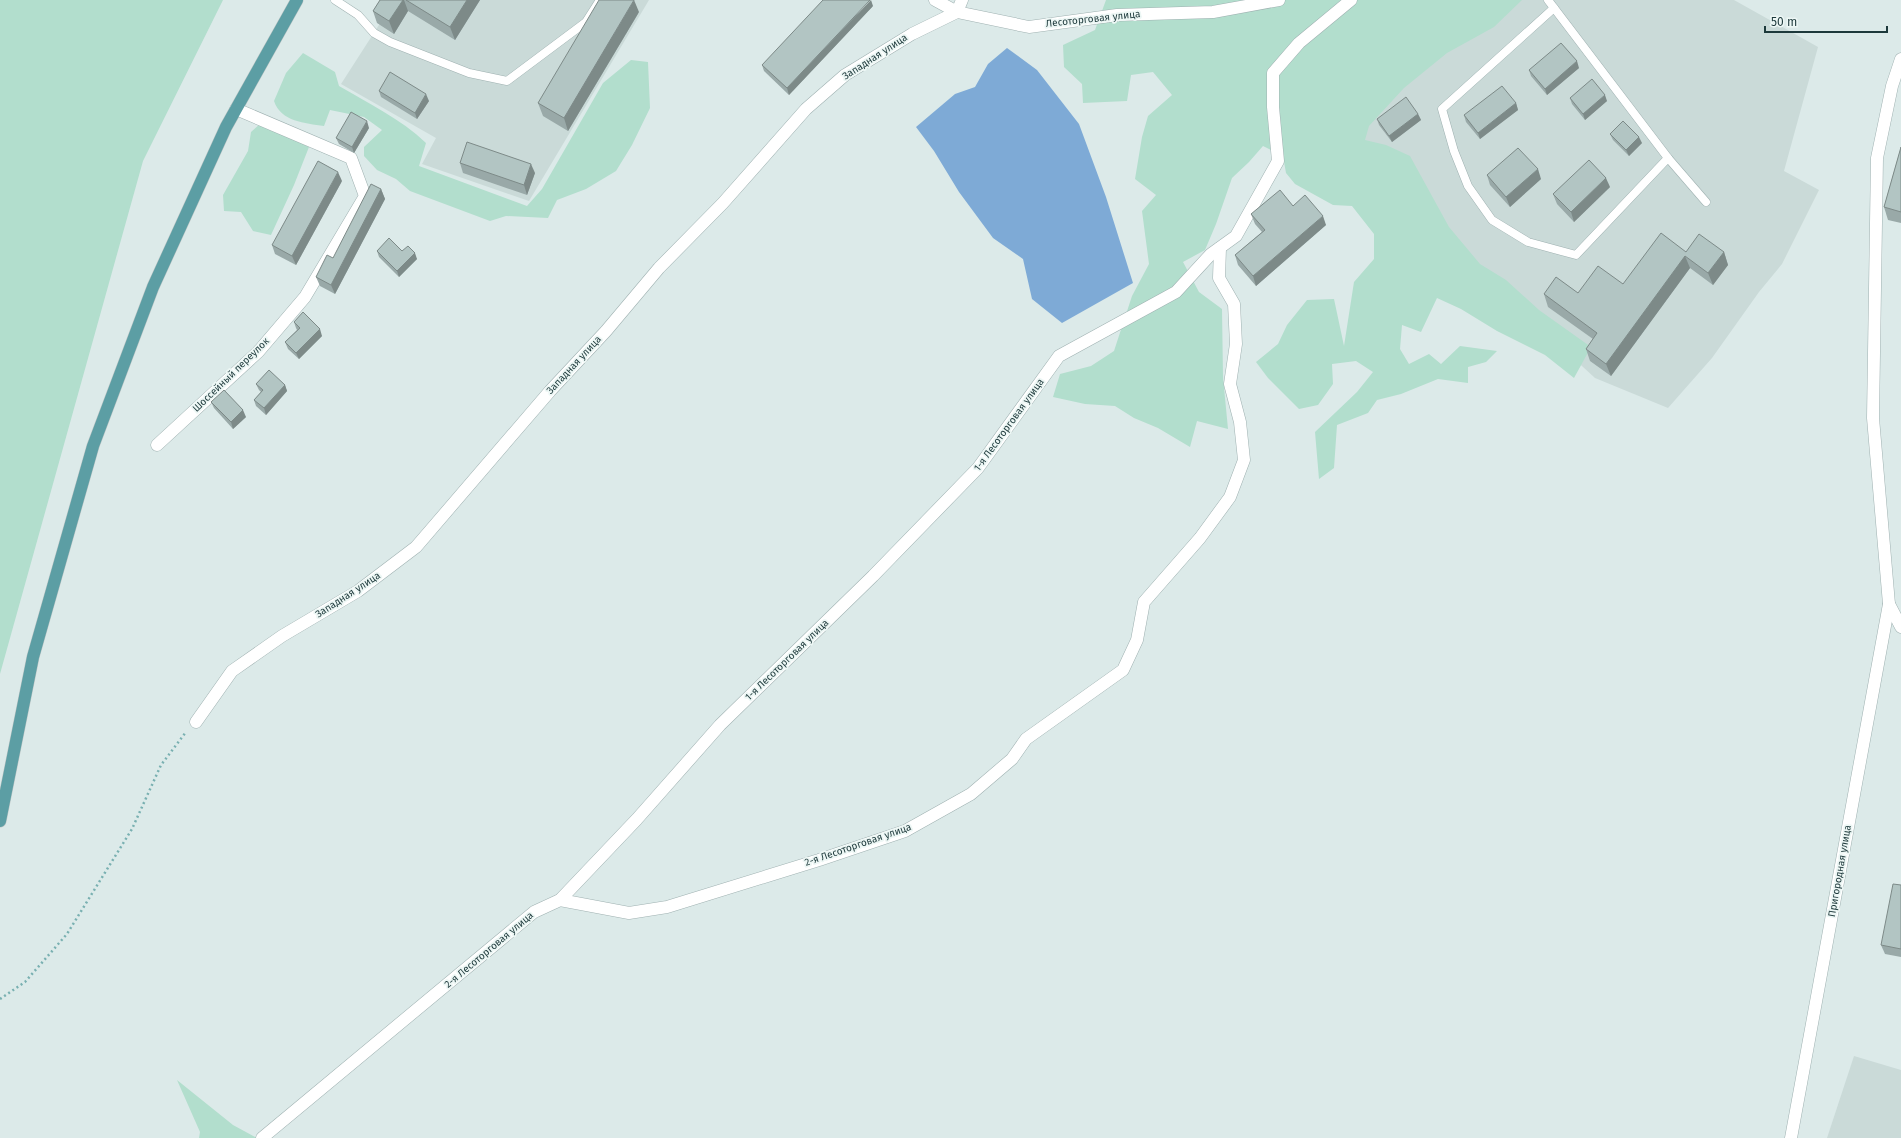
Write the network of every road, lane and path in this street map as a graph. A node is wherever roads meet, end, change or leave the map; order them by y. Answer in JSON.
{"nodes":[{"id":1,"x":297,"y":0,"type":"edge"},
{"id":2,"x":335,"y":0,"type":"edge"},
{"id":3,"x":600,"y":0,"type":"edge"},
{"id":4,"x":936,"y":0,"type":"edge"},
{"id":5,"x":962,"y":0,"type":"edge"},
{"id":6,"x":1278,"y":0,"type":"edge"},
{"id":7,"x":1351,"y":0,"type":"edge"},
{"id":8,"x":1548,"y":0,"type":"edge"},
{"id":9,"x":1554,"y":8,"type":"junction"},
{"id":10,"x":957,"y":12,"type":"junction"},
{"id":11,"x":1901,"y":59,"type":"edge"},
{"id":12,"x":236,"y":109,"type":"junction"},
{"id":13,"x":1668,"y":158,"type":"junction"},
{"id":14,"x":1706,"y":202,"type":"dead end"},
{"id":15,"x":1220,"y":248,"type":"junction"},
{"id":16,"x":157,"y":445,"type":"dead end"},
{"id":17,"x":1889,"y":604,"type":"junction"},
{"id":18,"x":1901,"y":627,"type":"edge"},
{"id":19,"x":196,"y":722,"type":"joint"},
{"id":20,"x":0,"y":821,"type":"edge"},
{"id":21,"x":560,"y":900,"type":"junction"},
{"id":22,"x":0,"y":1000,"type":"edge"},
{"id":23,"x":262,"y":1138,"type":"edge"},
{"id":24,"x":1791,"y":1138,"type":"edge"}],
"edges":[{"from":1,"to":12,"type":"main road"},
{"from":2,"to":3,"type":"lane"},
{"from":4,"to":10,"type":"street","name":"Лесоторговая улица"},
{"from":5,"to":10,"type":"street"},
{"from":6,"to":10,"type":"street","name":"Лесоторговая улица"},
{"from":7,"to":15,"type":"street","name":"1-я Лесоторговая улица"},
{"from":8,"to":9,"type":"lane"},
{"from":9,"to":13,"type":"lane"},
{"from":9,"to":13,"type":"lane"},
{"from":10,"to":19,"type":"street","name":"Западная улица"},
{"from":11,"to":17,"type":"street"},
{"from":12,"to":16,"type":"street","name":"Шоссейный переулок"},
{"from":12,"to":20,"type":"main road"},
{"from":13,"to":14,"type":"lane"},
{"from":15,"to":21,"type":"street","name":"1-я Лесоторговая улица"},
{"from":15,"to":21,"type":"street","name":"2-я Лесоторговая улица"},
{"from":17,"to":18,"type":"street"},
{"from":17,"to":24,"type":"street","name":"Пригородная улица"},
{"from":19,"to":22,"type":"path"},
{"from":21,"to":23,"type":"street","name":"2-я Лесоторговая улица"}]}
